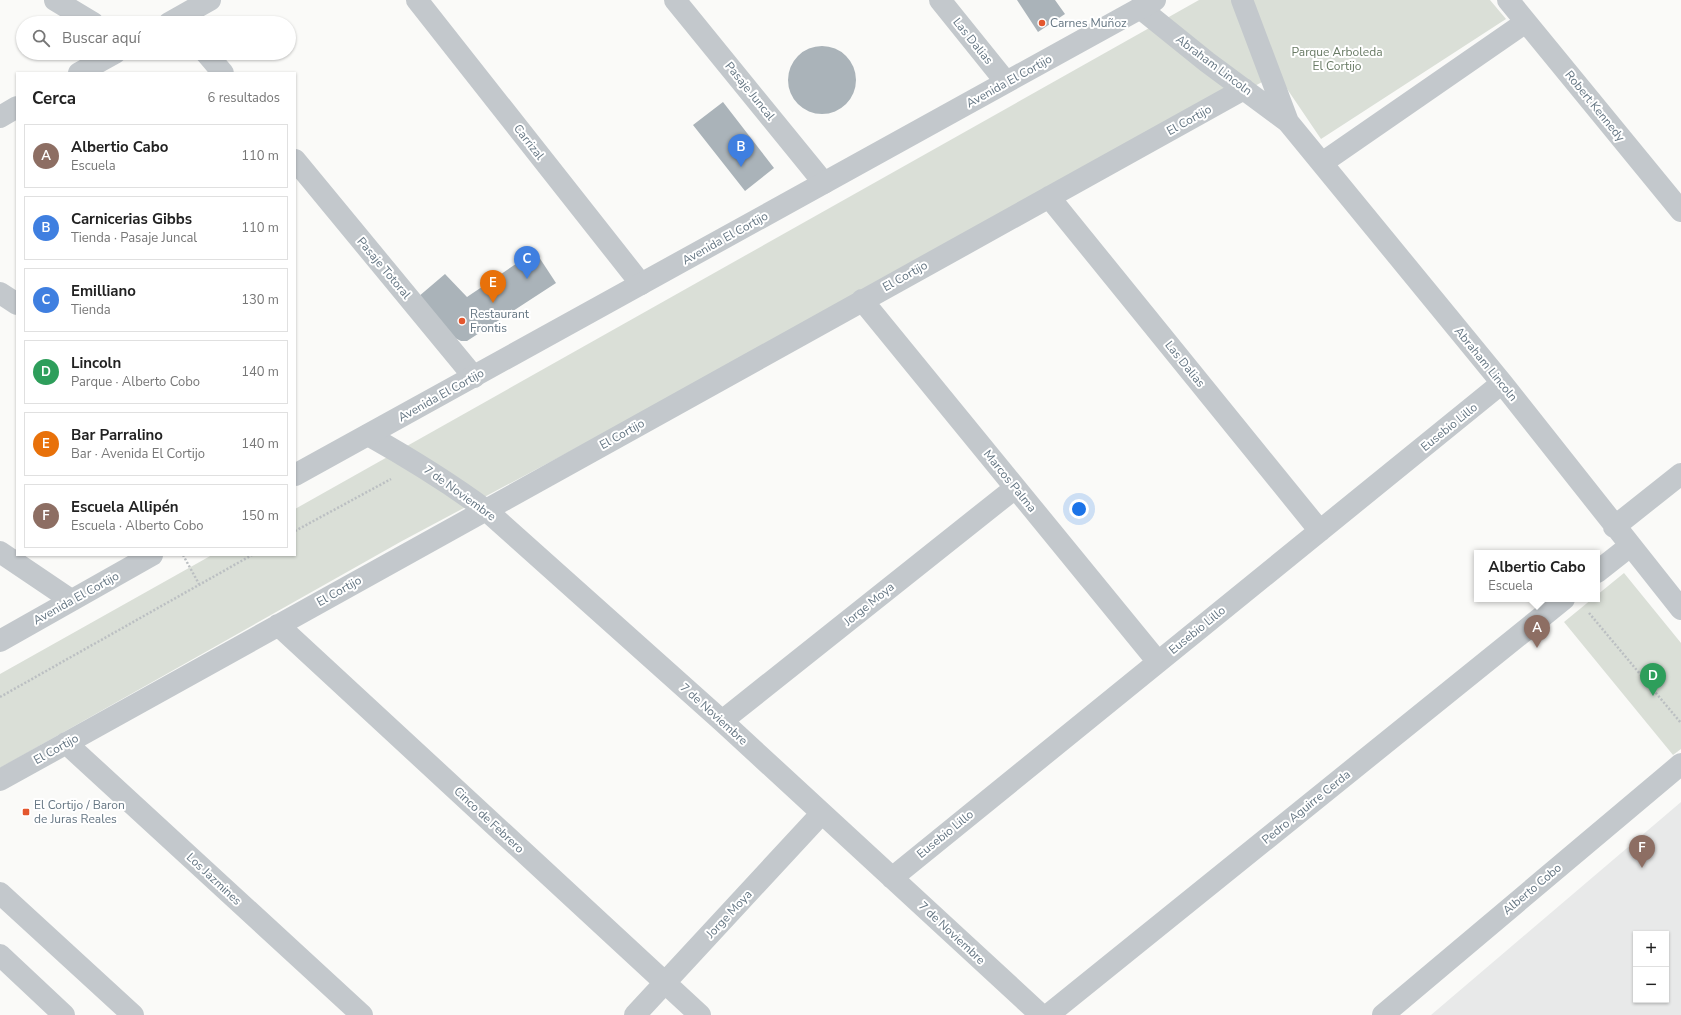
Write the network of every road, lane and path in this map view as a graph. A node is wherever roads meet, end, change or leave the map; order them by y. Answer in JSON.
{"nodes":[{"id":1,"x":56,"y":0,"type":"edge"},
{"id":2,"x":210,"y":0,"type":"edge"},
{"id":3,"x":417,"y":0,"type":"edge"},
{"id":4,"x":675,"y":0,"type":"edge"},
{"id":5,"x":940,"y":0,"type":"edge"},
{"id":6,"x":1242,"y":0,"type":"edge"},
{"id":7,"x":1508,"y":0,"type":"edge"},
{"id":8,"x":1147,"y":4,"type":"edge"},
{"id":9,"x":82,"y":16,"type":"edge"},
{"id":10,"x":184,"y":16,"type":"edge"},
{"id":11,"x":1526,"y":22,"type":"junction"},
{"id":12,"x":102,"y":60,"type":"edge"},
{"id":13,"x":212,"y":60,"type":"edge"},
{"id":14,"x":81,"y":72,"type":"edge"},
{"id":15,"x":222,"y":72,"type":"edge"},
{"id":16,"x":1006,"y":82,"type":"junction"},
{"id":17,"x":1244,"y":89,"type":"junction"},
{"id":18,"x":16,"y":108,"type":"edge"},
{"id":19,"x":0,"y":117,"type":"edge"},
{"id":20,"x":1288,"y":122,"type":"junction"},
{"id":21,"x":296,"y":161,"type":"edge"},
{"id":22,"x":1322,"y":163,"type":"junction"},
{"id":23,"x":824,"y":183,"type":"junction"},
{"id":24,"x":1049,"y":197,"type":"junction"},
{"id":25,"x":1681,"y":211,"type":"edge"},
{"id":26,"x":641,"y":284,"type":"junction"},
{"id":27,"x":0,"y":293,"type":"edge"},
{"id":28,"x":862,"y":300,"type":"junction"},
{"id":29,"x":16,"y":303,"type":"edge"},
{"id":30,"x":474,"y":377,"type":"junction"},
{"id":31,"x":1502,"y":384,"type":"junction"},
{"id":32,"x":368,"y":435,"type":"junction"},
{"id":33,"x":418,"y":464,"type":"junction"},
{"id":34,"x":296,"y":474,"type":"edge"},
{"id":35,"x":1681,"y":474,"type":"edge"},
{"id":36,"x":1015,"y":488,"type":"junction"},
{"id":37,"x":486,"y":510,"type":"junction"},
{"id":38,"x":1614,"y":527,"type":"junction"},
{"id":39,"x":1320,"y":530,"type":"junction"},
{"id":40,"x":296,"y":531,"type":"edge"},
{"id":41,"x":1630,"y":546,"type":"junction"},
{"id":42,"x":0,"y":552,"type":"edge"},
{"id":43,"x":150,"y":556,"type":"edge"},
{"id":44,"x":184,"y":556,"type":"edge"},
{"id":45,"x":250,"y":556,"type":"edge"},
{"id":46,"x":1600,"y":570,"type":"edge"},
{"id":47,"x":199,"y":584,"type":"junction"},
{"id":48,"x":71,"y":600,"type":"junction"},
{"id":49,"x":1560,"y":602,"type":"edge"},
{"id":50,"x":1681,"y":609,"type":"edge"},
{"id":51,"x":1589,"y":613,"type":"dead end"},
{"id":52,"x":278,"y":625,"type":"junction"},
{"id":53,"x":0,"y":641,"type":"edge"},
{"id":54,"x":1158,"y":662,"type":"junction"},
{"id":55,"x":0,"y":697,"type":"edge"},
{"id":56,"x":722,"y":721,"type":"junction"},
{"id":57,"x":1681,"y":723,"type":"edge"},
{"id":58,"x":66,"y":743,"type":"junction"},
{"id":59,"x":1681,"y":764,"type":"edge"},
{"id":60,"x":0,"y":780,"type":"edge"},
{"id":61,"x":822,"y":813,"type":"junction"},
{"id":62,"x":892,"y":878,"type":"junction"},
{"id":63,"x":0,"y":893,"type":"edge"},
{"id":64,"x":0,"y":955,"type":"edge"},
{"id":65,"x":665,"y":983,"type":"junction"},
{"id":66,"x":64,"y":1015,"type":"edge"},
{"id":67,"x":133,"y":1015,"type":"edge"},
{"id":68,"x":362,"y":1015,"type":"edge"},
{"id":69,"x":635,"y":1015,"type":"edge"},
{"id":70,"x":700,"y":1015,"type":"edge"},
{"id":71,"x":1041,"y":1015,"type":"edge"},
{"id":72,"x":1048,"y":1015,"type":"edge"},
{"id":73,"x":1383,"y":1015,"type":"edge"}],
"edges":[{"from":1,"to":9,"type":"street"},
{"from":2,"to":10,"type":"street"},
{"from":3,"to":26,"type":"street","name":"Carrizal"},
{"from":4,"to":23,"type":"street","name":"Pasaje Juncal"},
{"from":5,"to":16,"type":"street","name":"Las Dalias"},
{"from":6,"to":20,"type":"street","name":"Abraham Lincoln"},
{"from":7,"to":11,"type":"street","name":"Robert Kennedy"},
{"from":8,"to":16,"type":"street","name":"Avenida El Cortijo"},
{"from":8,"to":17,"type":"street","name":"Abraham Lincoln"},
{"from":11,"to":22,"type":"street"},
{"from":11,"to":25,"type":"street","name":"Robert Kennedy"},
{"from":12,"to":14,"type":"street"},
{"from":13,"to":15,"type":"street"},
{"from":16,"to":23,"type":"street","name":"Avenida El Cortijo"},
{"from":17,"to":20,"type":"street","name":"Abraham Lincoln"},
{"from":17,"to":24,"type":"street","name":"El Cortijo"},
{"from":18,"to":19,"type":"street"},
{"from":20,"to":22,"type":"street","name":"Abraham Lincoln"},
{"from":21,"to":30,"type":"street","name":"Pasaje Totoral"},
{"from":22,"to":31,"type":"street","name":"Abraham Lincoln"},
{"from":23,"to":26,"type":"street","name":"Avenida El Cortijo"},
{"from":24,"to":28,"type":"street","name":"El Cortijo"},
{"from":24,"to":39,"type":"street","name":"Las Dalias"},
{"from":26,"to":30,"type":"street","name":"Avenida El Cortijo"},
{"from":27,"to":29,"type":"street"},
{"from":28,"to":36,"type":"street","name":"Marcos Palma"},
{"from":28,"to":37,"type":"street","name":"El Cortijo"},
{"from":30,"to":32,"type":"street","name":"Avenida El Cortijo"},
{"from":31,"to":38,"type":"street","name":"Abraham Lincoln"},
{"from":31,"to":39,"type":"street","name":"Eusebio Lillo"},
{"from":32,"to":33,"type":"street","name":"7 de Noviembre"},
{"from":32,"to":34,"type":"street","name":"Avenida El Cortijo"},
{"from":33,"to":37,"type":"street","name":"7 de Noviembre"},
{"from":33,"to":40,"type":"path"},
{"from":35,"to":38,"type":"street"},
{"from":36,"to":54,"type":"street","name":"Marcos Palma"},
{"from":36,"to":56,"type":"street","name":"Jorge Moya"},
{"from":37,"to":52,"type":"street","name":"El Cortijo"},
{"from":37,"to":56,"type":"street","name":"7 de Noviembre"},
{"from":38,"to":41,"type":"street","name":"Abraham Lincoln"},
{"from":39,"to":54,"type":"street","name":"Eusebio Lillo"},
{"from":41,"to":46,"type":"street"},
{"from":41,"to":50,"type":"street","name":"Abraham Lincoln"},
{"from":42,"to":48,"type":"street"},
{"from":43,"to":48,"type":"street","name":"Avenida El Cortijo"},
{"from":44,"to":47,"type":"path"},
{"from":45,"to":47,"type":"path"},
{"from":47,"to":55,"type":"path"},
{"from":48,"to":53,"type":"street","name":"Avenida El Cortijo"},
{"from":49,"to":72,"type":"street","name":"Pedro Aguirre Cerda"},
{"from":51,"to":57,"type":"path"},
{"from":52,"to":58,"type":"street","name":"El Cortijo"},
{"from":52,"to":65,"type":"street","name":"Cinco de Febrero"},
{"from":54,"to":62,"type":"street","name":"Eusebio Lillo"},
{"from":56,"to":61,"type":"street","name":"7 de Noviembre"},
{"from":58,"to":60,"type":"street","name":"El Cortijo"},
{"from":58,"to":68,"type":"street","name":"Los Jazmines"},
{"from":59,"to":73,"type":"street","name":"Alberto Cobo"},
{"from":61,"to":62,"type":"street","name":"7 de Noviembre"},
{"from":61,"to":65,"type":"street","name":"Jorge Moya"},
{"from":62,"to":71,"type":"street","name":"7 de Noviembre"},
{"from":63,"to":67,"type":"street"},
{"from":64,"to":66,"type":"street"},
{"from":65,"to":69,"type":"street","name":"Jorge Moya"},
{"from":65,"to":70,"type":"street","name":"Cinco de Febrero"}]}
